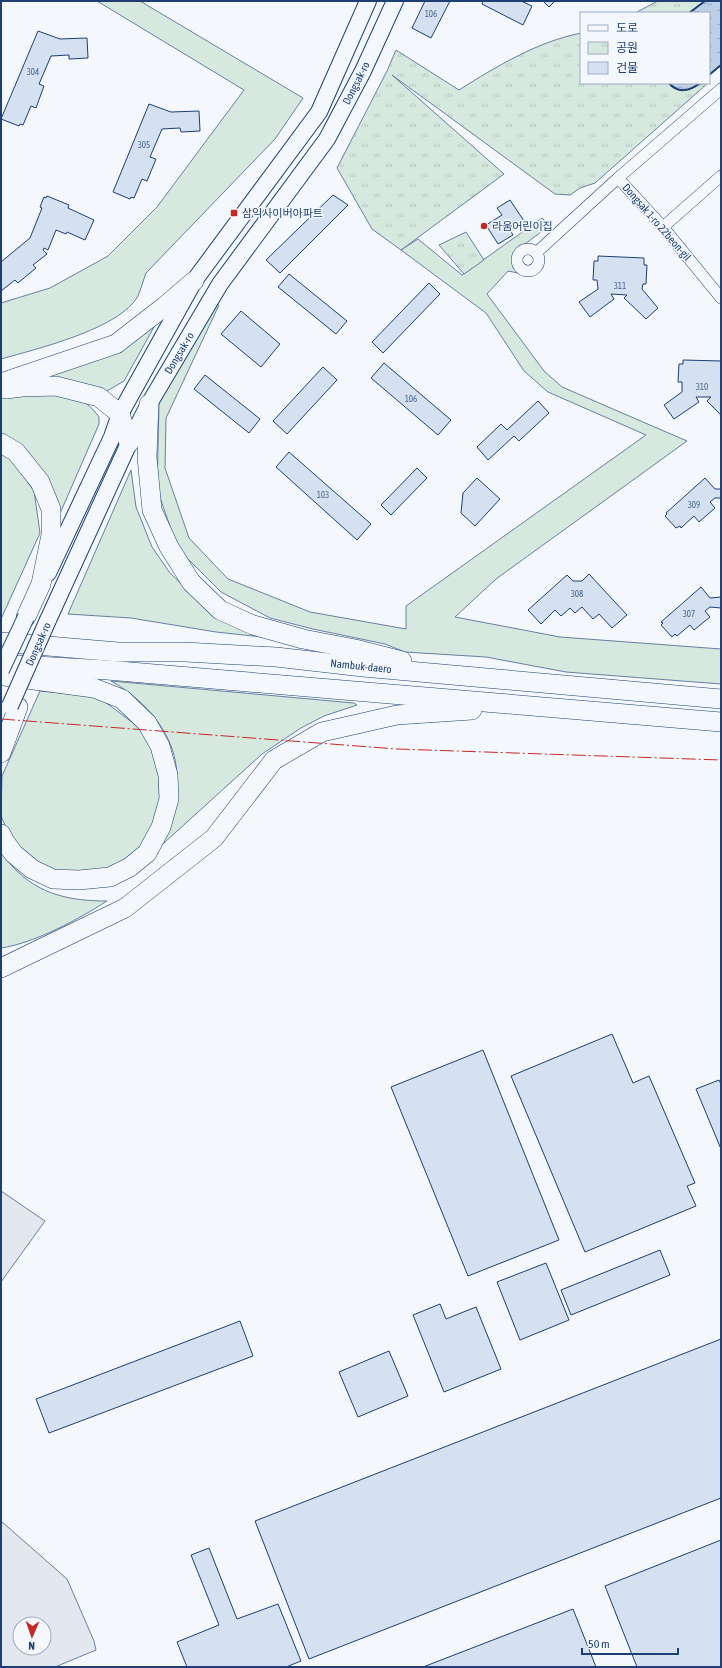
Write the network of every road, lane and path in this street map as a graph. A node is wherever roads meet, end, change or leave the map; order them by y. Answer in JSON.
{"nodes":[{"id":1,"x":368,"y":1,"type":"edge"},
{"id":2,"x":395,"y":1,"type":"edge"},
{"id":3,"x":721,"y":89,"type":"edge"},
{"id":4,"x":721,"y":176,"type":"edge"},
{"id":5,"x":618,"y":178,"type":"junction"},
{"id":6,"x":663,"y":227,"type":"junction"},
{"id":7,"x":536,"y":253,"type":"dead end"},
{"id":8,"x":194,"y":281,"type":"junction"},
{"id":9,"x":721,"y":298,"type":"edge"},
{"id":10,"x":1,"y":383,"type":"edge"},
{"id":11,"x":1,"y":390,"type":"edge"},
{"id":12,"x":149,"y":404,"type":"junction"},
{"id":13,"x":120,"y":414,"type":"junction"},
{"id":14,"x":129,"y":443,"type":"junction"},
{"id":15,"x":1,"y":444,"type":"edge"},
{"id":16,"x":26,"y":618,"type":"junction"},
{"id":17,"x":1,"y":630,"type":"edge"},
{"id":18,"x":1,"y":642,"type":"edge"},
{"id":19,"x":185,"y":652,"type":"junction"},
{"id":20,"x":1,"y":664,"type":"edge"},
{"id":21,"x":1,"y":670,"type":"edge"},
{"id":22,"x":1,"y":675,"type":"edge"},
{"id":23,"x":462,"y":676,"type":"junction"},
{"id":24,"x":721,"y":699,"type":"edge"},
{"id":25,"x":527,"y":706,"type":"junction"},
{"id":26,"x":14,"y":707,"type":"junction"},
{"id":27,"x":721,"y":722,"type":"edge"},
{"id":28,"x":1,"y":727,"type":"edge"},
{"id":29,"x":1,"y":753,"type":"edge"},
{"id":30,"x":1,"y":834,"type":"edge"},
{"id":31,"x":57,"y":942,"type":"junction"},
{"id":32,"x":1,"y":953,"type":"edge"},
{"id":33,"x":1,"y":968,"type":"edge"}],
"edges":[{"from":1,"to":8,"type":"main road","name":"Dongsak-ro"},
{"from":2,"to":12,"type":"main road","name":"Dongsak-ro"},
{"from":3,"to":5,"type":"street","name":"Dongsak 1-ro 22beon-gil"},
{"from":4,"to":6,"type":"street"},
{"from":5,"to":6,"type":"street","name":"Dongsak 1-ro 22beon-gil"},
{"from":5,"to":7,"type":"street"},
{"from":6,"to":9,"type":"street","name":"Dongsak 1-ro 22beon-gil"},
{"from":8,"to":10,"type":"highway"},
{"from":8,"to":13,"type":"main road","name":"Dongsak-ro"},
{"from":11,"to":13,"type":"highway"},
{"from":12,"to":14,"type":"main road","name":"Dongsak-ro"},
{"from":12,"to":23,"type":"highway"},
{"from":13,"to":14,"type":"highway"},
{"from":13,"to":16,"type":"main road","name":"Dongsak-ro"},
{"from":14,"to":26,"type":"main road","name":"Dongsak-ro","bridge":true},
{"from":15,"to":16,"type":"highway"},
{"from":16,"to":21,"type":"main road","name":"Dongsak-ro","bridge":true},
{"from":17,"to":19,"type":"highway"},
{"from":18,"to":19,"type":"highway","name":"Nambuk-daero"},
{"from":19,"to":23,"type":"highway","name":"Nambuk-daero"},
{"from":20,"to":25,"type":"highway"},
{"from":22,"to":30,"type":"highway"},
{"from":23,"to":24,"type":"highway","name":"Nambuk-daero"},
{"from":25,"to":27,"type":"highway"},
{"from":25,"to":31,"type":"highway"},
{"from":26,"to":28,"type":"main road","name":"Dongsak-ro"},
{"from":26,"to":29,"type":"highway"},
{"from":31,"to":32,"type":"highway"},
{"from":31,"to":33,"type":"highway"}]}
